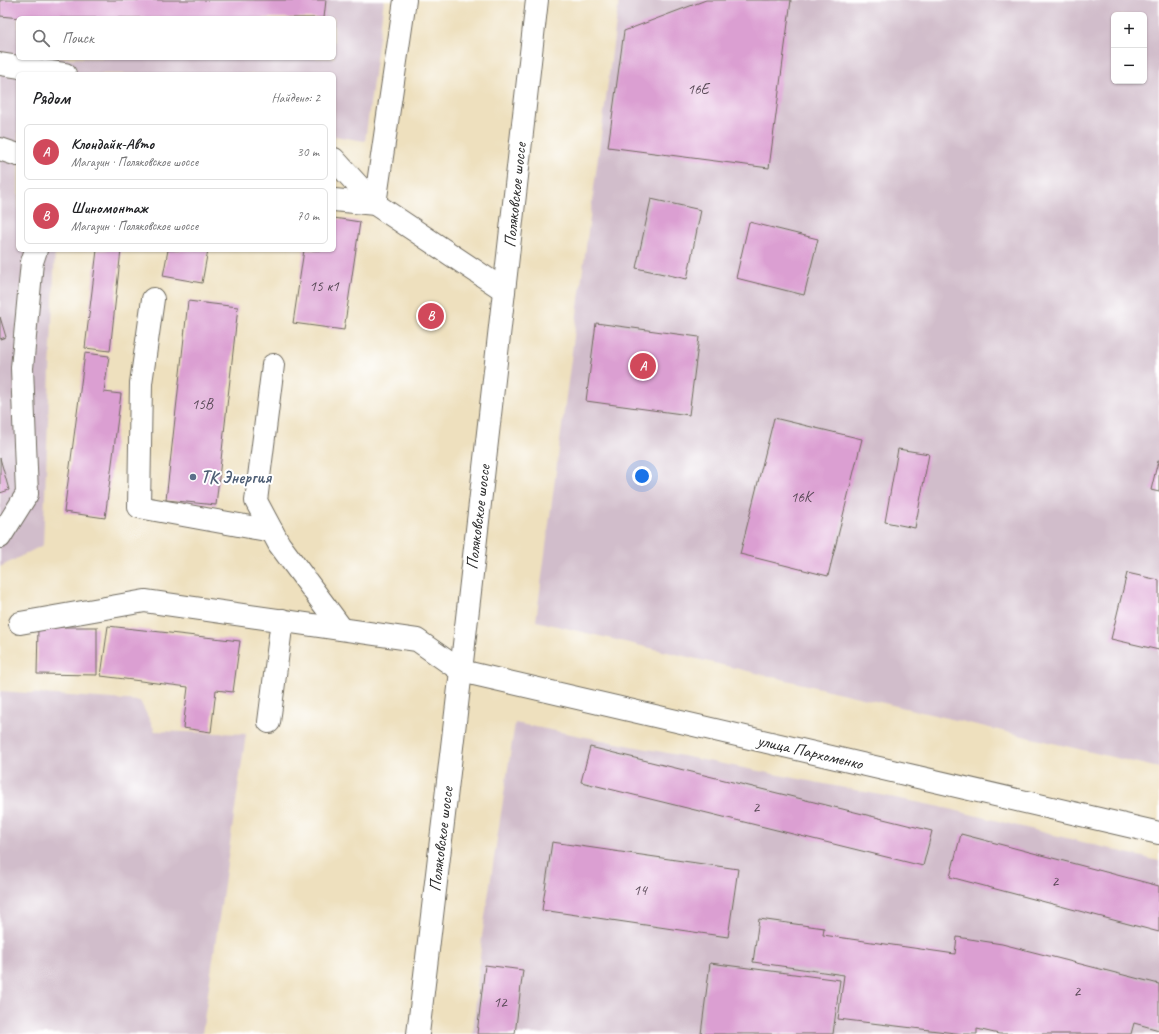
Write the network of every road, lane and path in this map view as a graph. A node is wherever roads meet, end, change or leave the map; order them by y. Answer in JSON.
{"nodes":[{"id":1,"x":405,"y":0,"type":"edge"},
{"id":2,"x":537,"y":0,"type":"edge"},
{"id":3,"x":0,"y":64,"type":"edge"},
{"id":4,"x":52,"y":72,"type":"edge"},
{"id":5,"x":0,"y":149,"type":"edge"},
{"id":6,"x":16,"y":154,"type":"edge"},
{"id":7,"x":336,"y":160,"type":"edge"},
{"id":8,"x":336,"y":200,"type":"edge"},
{"id":9,"x":375,"y":204,"type":"junction"},
{"id":10,"x":35,"y":252,"type":"edge"},
{"id":11,"x":504,"y":290,"type":"junction"},
{"id":12,"x":153,"y":299,"type":"dead end"},
{"id":13,"x":273,"y":364,"type":"dead end"},
{"id":14,"x":272,"y":531,"type":"junction"},
{"id":15,"x":0,"y":537,"type":"edge"},
{"id":16,"x":282,"y":620,"type":"junction"},
{"id":17,"x":20,"y":623,"type":"dead end"},
{"id":18,"x":342,"y":629,"type":"junction"},
{"id":19,"x":461,"y":671,"type":"junction"},
{"id":20,"x":269,"y":722,"type":"dead end"},
{"id":21,"x":1159,"y":833,"type":"edge"},
{"id":22,"x":418,"y":1034,"type":"edge"}],
"edges":[{"from":1,"to":9,"type":"main road"},
{"from":2,"to":11,"type":"main road","name":"Поляковское шоссе"},
{"from":3,"to":4,"type":"main road"},
{"from":5,"to":6,"type":"main road"},
{"from":7,"to":9,"type":"main road"},
{"from":8,"to":9,"type":"main road"},
{"from":9,"to":11,"type":"main road"},
{"from":10,"to":15,"type":"main road"},
{"from":11,"to":19,"type":"main road","name":"Поляковское шоссе"},
{"from":12,"to":14,"type":"main road"},
{"from":13,"to":14,"type":"main road"},
{"from":14,"to":18,"type":"main road"},
{"from":16,"to":17,"type":"main road"},
{"from":16,"to":18,"type":"main road"},
{"from":16,"to":20,"type":"main road"},
{"from":18,"to":19,"type":"main road"},
{"from":19,"to":21,"type":"main road","name":"улица Пархоменко"},
{"from":19,"to":22,"type":"main road","name":"Поляковское шоссе"}]}
